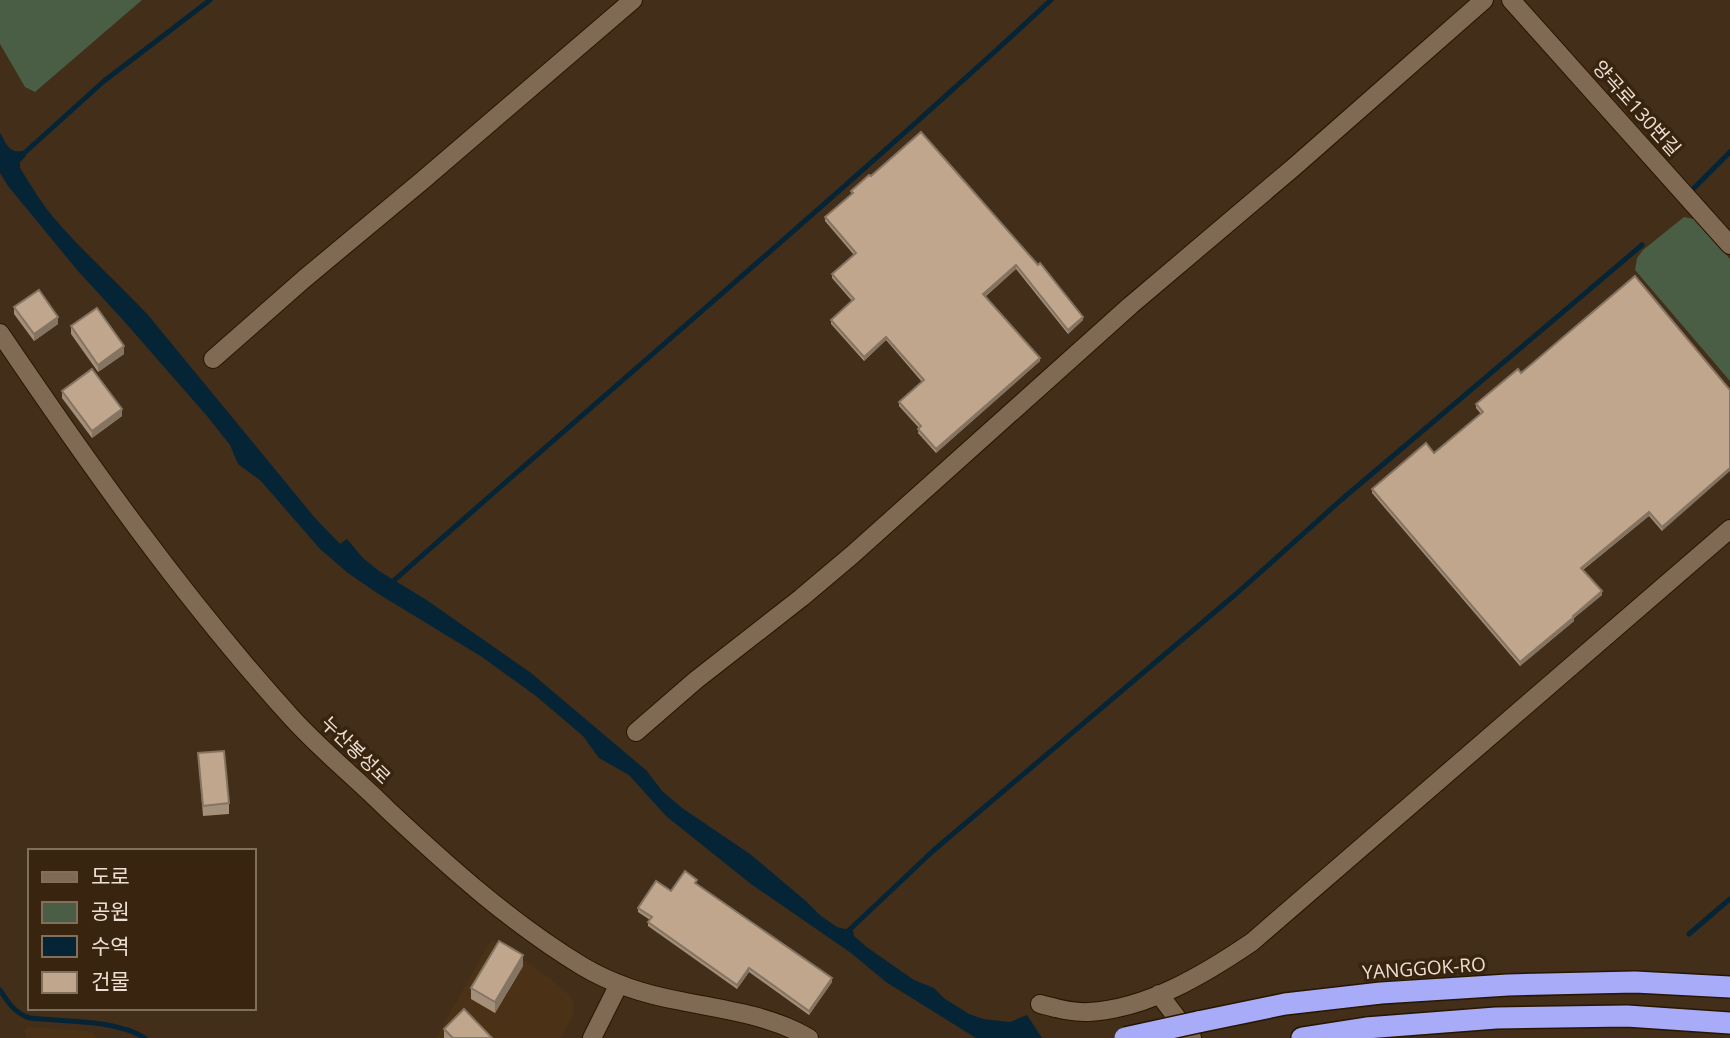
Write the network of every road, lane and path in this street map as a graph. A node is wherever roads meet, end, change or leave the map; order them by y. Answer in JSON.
{"nodes":[{"id":1,"x":633,"y":0,"type":"edge"},
{"id":2,"x":1484,"y":0,"type":"edge"},
{"id":3,"x":1511,"y":0,"type":"edge"},
{"id":4,"x":1730,"y":245,"type":"edge"},
{"id":5,"x":0,"y":333,"type":"edge"},
{"id":6,"x":213,"y":359,"type":"dead end"},
{"id":7,"x":1730,"y":529,"type":"edge"},
{"id":8,"x":636,"y":732,"type":"dead end"},
{"id":9,"x":618,"y":984,"type":"junction"},
{"id":10,"x":1730,"y":987,"type":"edge"},
{"id":11,"x":1159,"y":994,"type":"junction"},
{"id":12,"x":1041,"y":1004,"type":"dead end"},
{"id":13,"x":1730,"y":1023,"type":"edge"},
{"id":14,"x":1195,"y":1030,"type":"edge"},
{"id":15,"x":592,"y":1038,"type":"edge"},
{"id":16,"x":808,"y":1038,"type":"edge"},
{"id":17,"x":1125,"y":1038,"type":"edge"},
{"id":18,"x":1302,"y":1038,"type":"edge"}],
"edges":[{"from":1,"to":6,"type":"street"},
{"from":2,"to":8,"type":"street"},
{"from":3,"to":4,"type":"street","name":"양곡로130번길"},
{"from":5,"to":9,"type":"street","name":"누산봉성로"},
{"from":7,"to":11,"type":"street"},
{"from":9,"to":15,"type":"street"},
{"from":9,"to":16,"type":"street","name":"누산봉성로"},
{"from":10,"to":14,"type":"highway","name":"YANGGOK-RO"},
{"from":11,"to":12,"type":"street"},
{"from":11,"to":14,"type":"street"},
{"from":13,"to":18,"type":"highway"},
{"from":14,"to":17,"type":"highway","name":"YANGGOK-RO","bridge":true}]}
